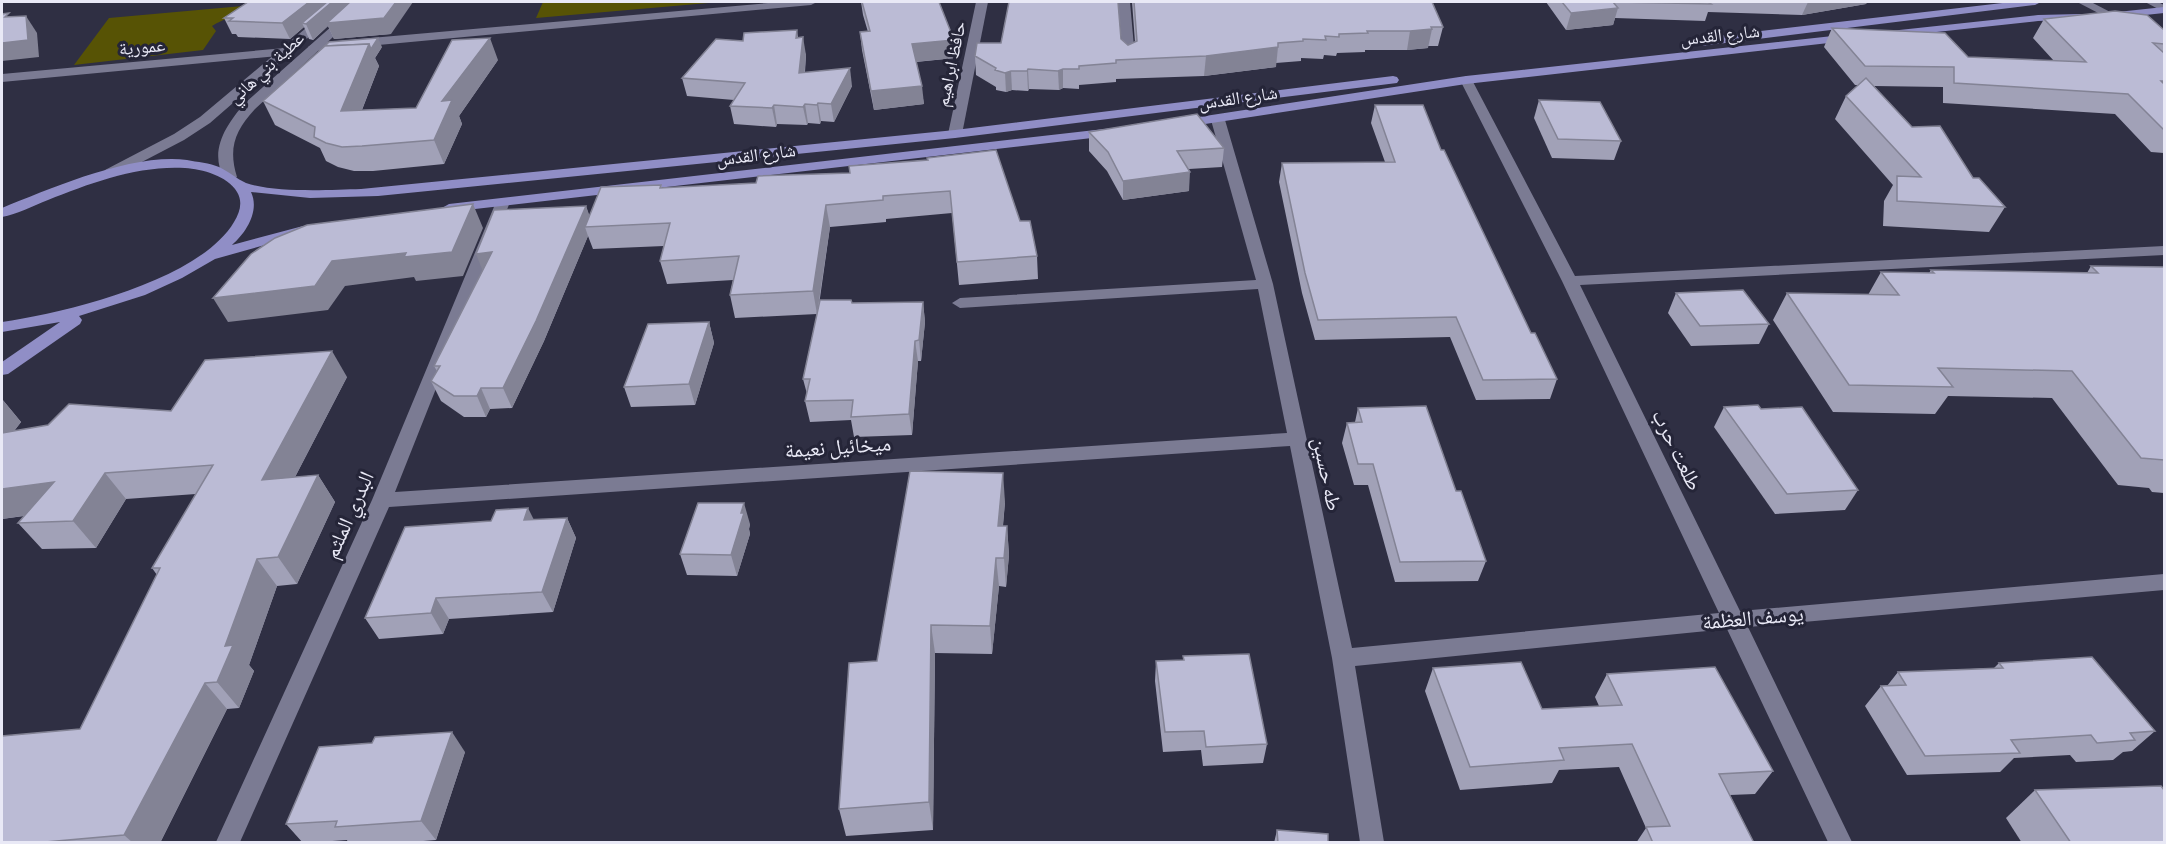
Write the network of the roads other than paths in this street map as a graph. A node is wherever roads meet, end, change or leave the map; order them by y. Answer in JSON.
{"nodes":[{"id":1,"x":343,"y":2,"type":"edge"},
{"id":2,"x":365,"y":2,"type":"edge"},
{"id":3,"x":811,"y":2,"type":"edge"},
{"id":4,"x":982,"y":2,"type":"edge"},
{"id":5,"x":1124,"y":2,"type":"edge"},
{"id":6,"x":2035,"y":2,"type":"edge"},
{"id":7,"x":2083,"y":2,"type":"edge"},
{"id":8,"x":2151,"y":2,"type":"edge"},
{"id":9,"x":787,"y":3,"type":"edge"},
{"id":10,"x":2164,"y":10,"type":"edge"},
{"id":11,"x":2113,"y":16,"type":"junction"},
{"id":12,"x":2164,"y":44,"type":"edge"},
{"id":13,"x":314,"y":47,"type":"junction"},
{"id":14,"x":285,"y":52,"type":"junction"},
{"id":15,"x":1129,"y":58,"type":"edge"},
{"id":16,"x":2,"y":78,"type":"edge"},
{"id":17,"x":1466,"y":80,"type":"junction"},
{"id":18,"x":1218,"y":120,"type":"junction"},
{"id":19,"x":1170,"y":125,"type":"edge"},
{"id":20,"x":1122,"y":130,"type":"edge"},
{"id":21,"x":955,"y":134,"type":"junction"},
{"id":22,"x":110,"y":173,"type":"junction"},
{"id":23,"x":235,"y":181,"type":"junction"},
{"id":24,"x":503,"y":202,"type":"junction"},
{"id":25,"x":436,"y":210,"type":"edge"},
{"id":26,"x":2,"y":213,"type":"edge"},
{"id":27,"x":314,"y":228,"type":"edge"},
{"id":28,"x":2164,"y":250,"type":"edge"},
{"id":29,"x":212,"y":255,"type":"junction"},
{"id":30,"x":1570,"y":281,"type":"junction"},
{"id":31,"x":1265,"y":284,"type":"junction"},
{"id":32,"x":960,"y":303,"type":"dead end"},
{"id":33,"x":96,"y":308,"type":"junction"},
{"id":34,"x":2,"y":327,"type":"edge"},
{"id":35,"x":2,"y":370,"type":"edge"},
{"id":36,"x":1296,"y":439,"type":"junction"},
{"id":37,"x":382,"y":500,"type":"junction"},
{"id":38,"x":2164,"y":582,"type":"edge"},
{"id":39,"x":1733,"y":620,"type":"junction"},
{"id":40,"x":1343,"y":658,"type":"junction"},
{"id":41,"x":228,"y":843,"type":"edge"},
{"id":42,"x":1372,"y":843,"type":"edge"},
{"id":43,"x":1840,"y":843,"type":"edge"}],
"edges":[{"from":1,"to":14,"type":"street"},
{"from":2,"to":13,"type":"street","name":"عطية بني هاني"},
{"from":3,"to":9,"type":"street"},
{"from":4,"to":21,"type":"street","name":"حافظ ابراهيم"},
{"from":5,"to":15,"type":"street"},
{"from":6,"to":21,"type":"main road"},
{"from":7,"to":11,"type":"street"},
{"from":8,"to":10,"type":"street"},
{"from":9,"to":13,"type":"street"},
{"from":10,"to":11,"type":"main road","name":"شارع القدس"},
{"from":11,"to":12,"type":"street"},
{"from":11,"to":17,"type":"main road","name":"شارع القدس"},
{"from":13,"to":23,"type":"street","name":"عطية بني هاني"},
{"from":14,"to":16,"type":"street","name":"عمورية"},
{"from":14,"to":22,"type":"street"},
{"from":17,"to":18,"type":"main road","name":"شارع القدس"},
{"from":17,"to":30,"type":"street","name":"طلعت حرب"},
{"from":18,"to":19,"type":"main road","name":"شارع القدس"},
{"from":18,"to":31,"type":"street","name":"طه حسين"},
{"from":20,"to":24,"type":"main road","name":"شارع القدس"},
{"from":21,"to":23,"type":"main road"},
{"from":22,"to":23,"type":"main road"},
{"from":22,"to":26,"type":"main road"},
{"from":23,"to":29,"type":"main road"},
{"from":24,"to":25,"type":"main road","name":"شارع القدس"},
{"from":24,"to":37,"type":"street","name":"البدري الملثم"},
{"from":27,"to":29,"type":"main road"},
{"from":28,"to":30,"type":"street"},
{"from":29,"to":33,"type":"main road"},
{"from":30,"to":39,"type":"street","name":"طلعت حرب"},
{"from":31,"to":32,"type":"street"},
{"from":31,"to":36,"type":"street","name":"طه حسين"},
{"from":33,"to":34,"type":"main road"},
{"from":33,"to":35,"type":"main road"},
{"from":36,"to":37,"type":"street","name":"ميخائيل نعيمة"},
{"from":36,"to":40,"type":"street","name":"طه حسين"},
{"from":37,"to":41,"type":"street","name":"البدري الملثم"},
{"from":38,"to":39,"type":"street","name":"يوسف العظمة"},
{"from":39,"to":40,"type":"street","name":"يوسف العظمة"},
{"from":39,"to":43,"type":"street","name":"طلعت حرب"},
{"from":40,"to":42,"type":"street","name":"طه حسين"}]}
